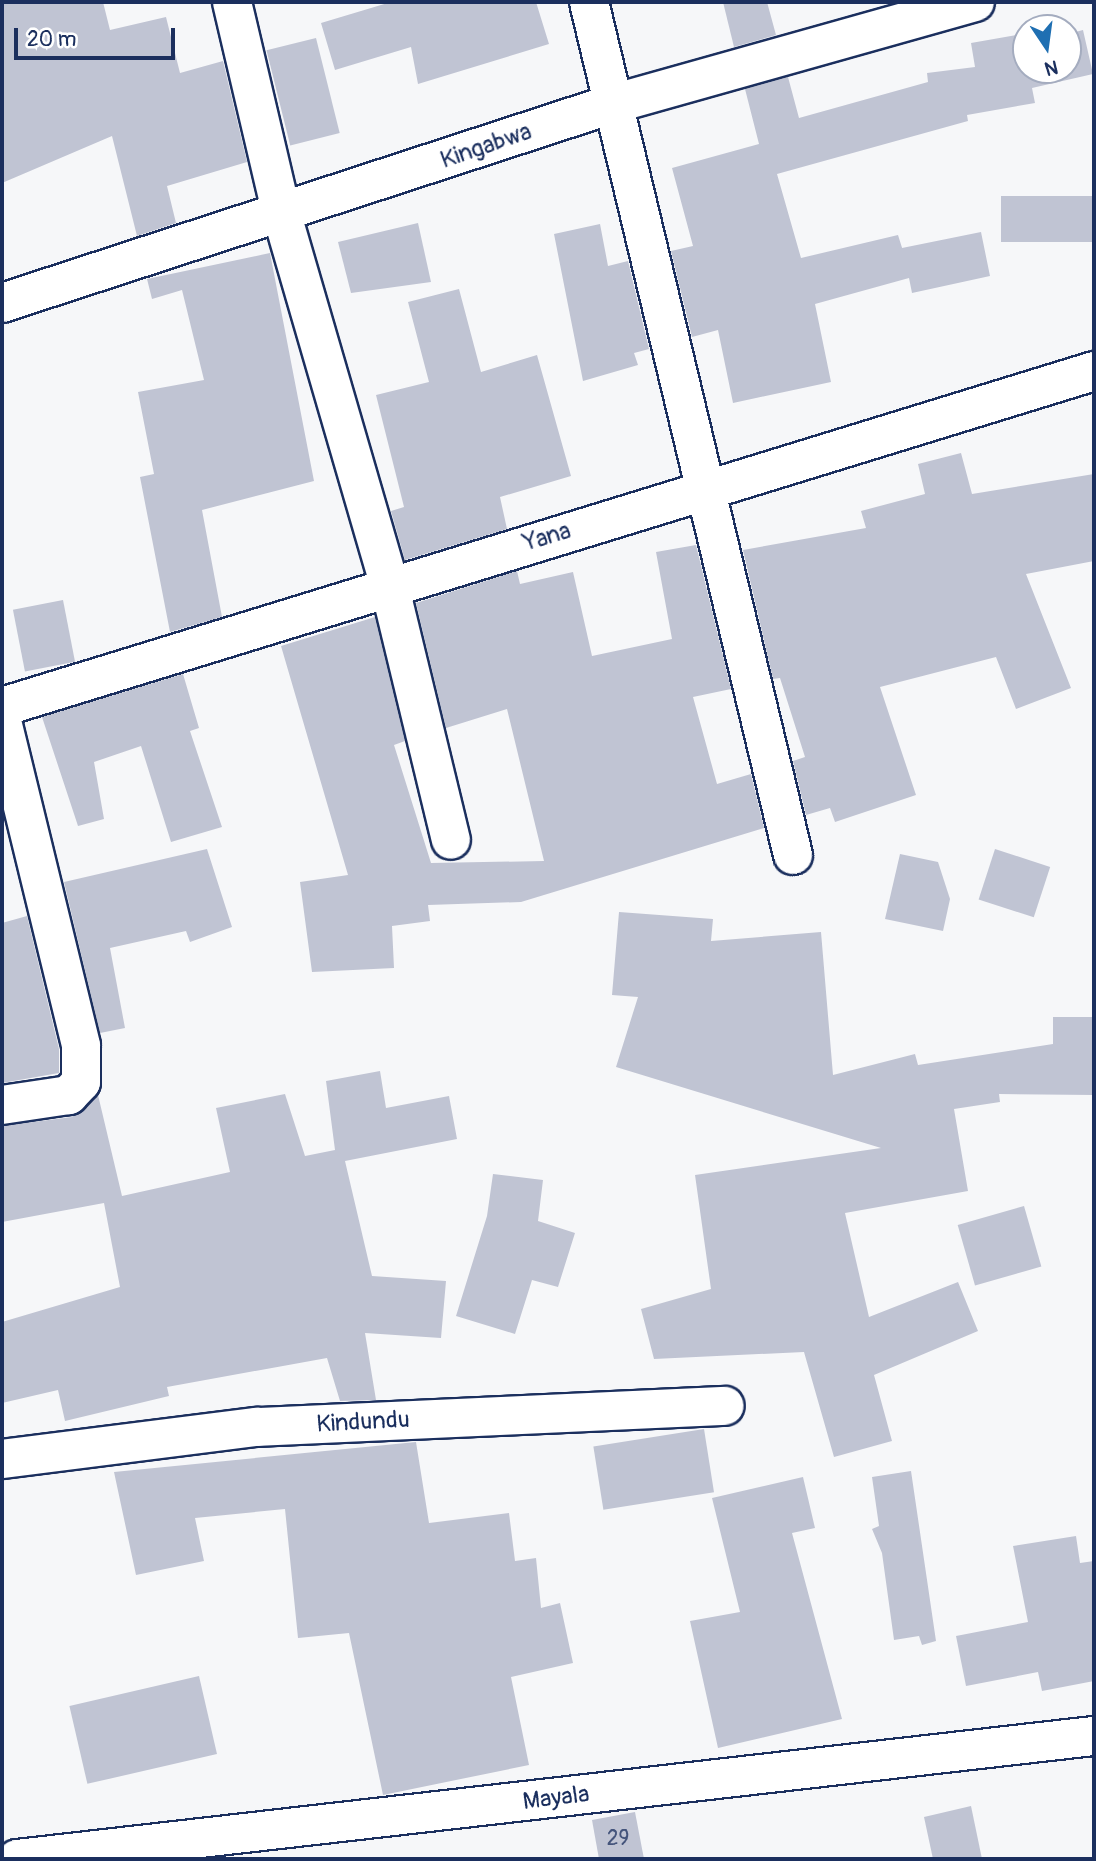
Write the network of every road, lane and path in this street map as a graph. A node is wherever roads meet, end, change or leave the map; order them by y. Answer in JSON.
{"nodes":[{"id":1,"x":232,"y":2,"type":"edge"},
{"id":2,"x":589,"y":2,"type":"edge"},
{"id":3,"x":964,"y":3,"type":"edge"},
{"id":4,"x":609,"y":105,"type":"junction"},
{"id":5,"x":282,"y":215,"type":"junction"},
{"id":6,"x":2,"y":303,"type":"edge"},
{"id":7,"x":1094,"y":371,"type":"edge"},
{"id":8,"x":708,"y":489,"type":"junction"},
{"id":9,"x":388,"y":584,"type":"junction"},
{"id":10,"x":2,"y":707,"type":"edge"},
{"id":11,"x":2,"y":721,"type":"edge"},
{"id":12,"x":451,"y":840,"type":"dead end"},
{"id":13,"x":793,"y":855,"type":"dead end"},
{"id":14,"x":2,"y":1105,"type":"edge"},
{"id":15,"x":726,"y":1406,"type":"dead end"},
{"id":16,"x":2,"y":1459,"type":"edge"},
{"id":17,"x":1094,"y":1736,"type":"edge"},
{"id":18,"x":17,"y":1859,"type":"edge"}],
"edges":[{"from":1,"to":5,"type":"street"},
{"from":2,"to":4,"type":"street"},
{"from":3,"to":4,"type":"street","name":"Kingabwa"},
{"from":4,"to":5,"type":"street","name":"Kingabwa"},
{"from":4,"to":8,"type":"street"},
{"from":5,"to":6,"type":"street","name":"Kingabwa"},
{"from":5,"to":9,"type":"street"},
{"from":7,"to":8,"type":"street","name":"Yana"},
{"from":8,"to":9,"type":"street","name":"Yana"},
{"from":8,"to":13,"type":"street"},
{"from":9,"to":10,"type":"street","name":"Yana"},
{"from":9,"to":12,"type":"street"},
{"from":11,"to":14,"type":"street"},
{"from":15,"to":16,"type":"street","name":"Kindundu"},
{"from":17,"to":18,"type":"street","name":"Mayala"}]}
